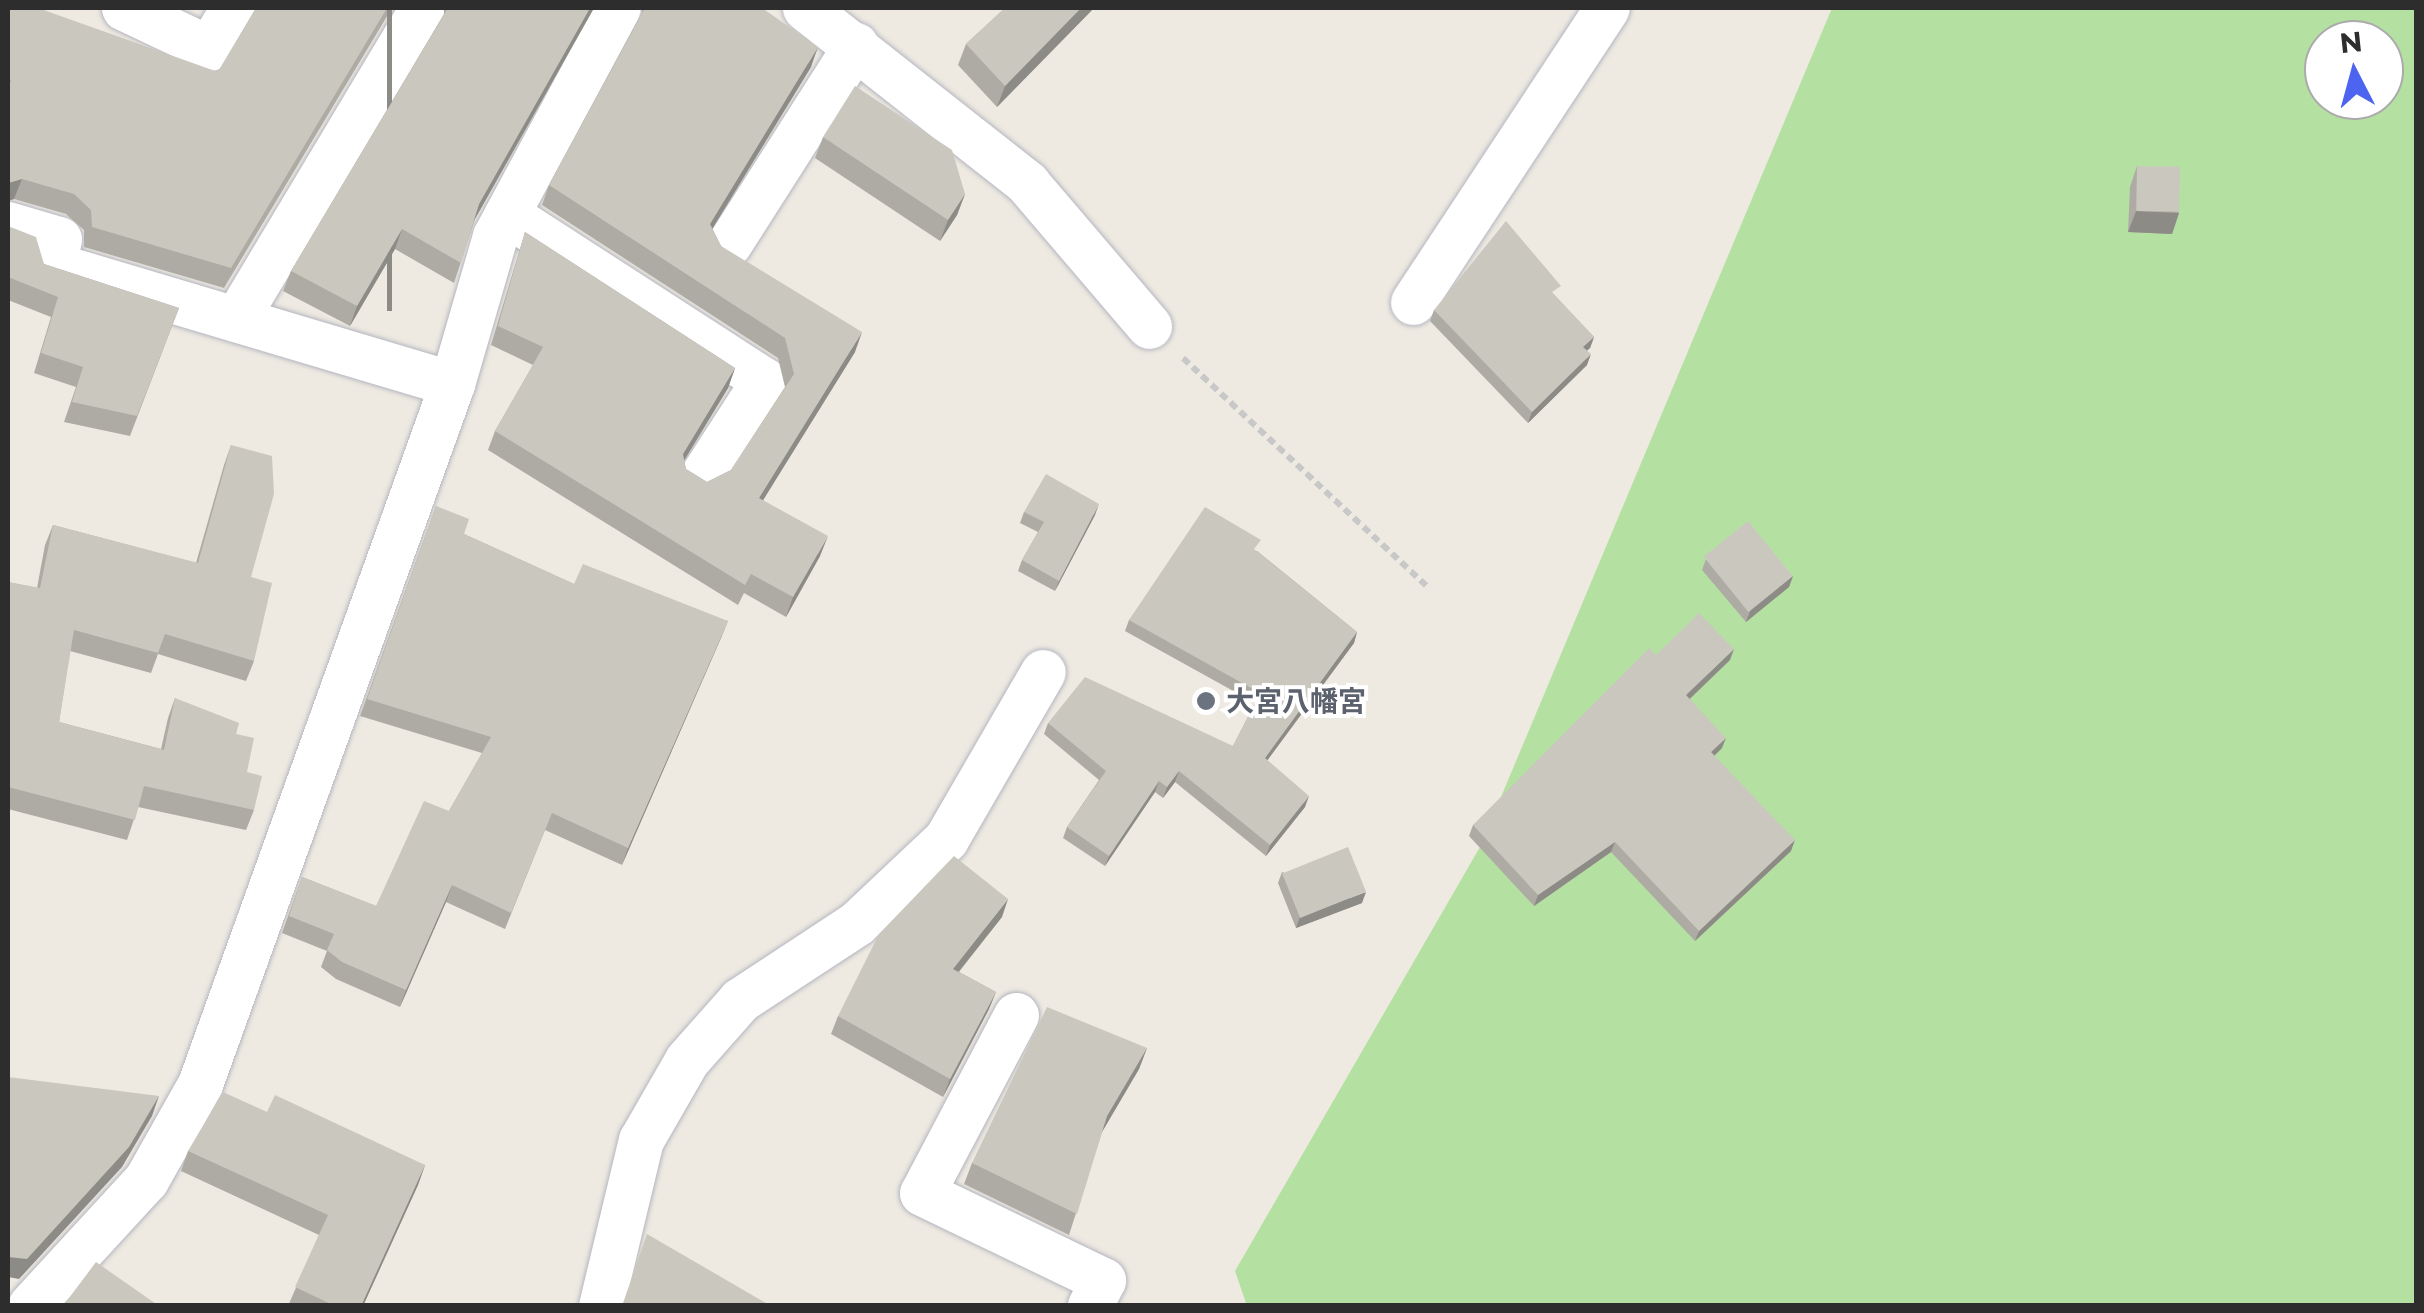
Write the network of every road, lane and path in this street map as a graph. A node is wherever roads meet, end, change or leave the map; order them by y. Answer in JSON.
{"nodes":[{"id":1,"x":124,"y":8,"type":"edge"},
{"id":2,"x":233,"y":8,"type":"edge"},
{"id":3,"x":422,"y":8,"type":"edge"},
{"id":4,"x":618,"y":8,"type":"edge"},
{"id":5,"x":805,"y":8,"type":"edge"},
{"id":6,"x":1607,"y":8,"type":"edge"},
{"id":7,"x":856,"y":46,"type":"junction"},
{"id":8,"x":506,"y":214,"type":"junction"},
{"id":9,"x":8,"y":224,"type":"edge"},
{"id":10,"x":729,"y":244,"type":"dead end"},
{"id":11,"x":1413,"y":302,"type":"dead end"},
{"id":12,"x":236,"y":319,"type":"junction"},
{"id":13,"x":1149,"y":326,"type":"joint"},
{"id":14,"x":452,"y":384,"type":"junction"},
{"id":15,"x":702,"y":476,"type":"edge"},
{"id":16,"x":1429,"y":588,"type":"dead end"},
{"id":17,"x":1043,"y":672,"type":"dead end"},
{"id":18,"x":1016,"y":1014,"type":"dead end"},
{"id":19,"x":30,"y":1306,"type":"edge"},
{"id":20,"x":602,"y":1306,"type":"edge"},
{"id":21,"x":1090,"y":1306,"type":"edge"}],
"edges":[{"from":1,"to":2,"type":"street"},
{"from":3,"to":12,"type":"street"},
{"from":4,"to":8,"type":"street"},
{"from":5,"to":7,"type":"street"},
{"from":6,"to":11,"type":"street"},
{"from":7,"to":10,"type":"street"},
{"from":7,"to":13,"type":"street"},
{"from":8,"to":14,"type":"street"},
{"from":8,"to":15,"type":"street"},
{"from":9,"to":12,"type":"street"},
{"from":12,"to":14,"type":"street"},
{"from":13,"to":16,"type":"path"},
{"from":14,"to":19,"type":"street"},
{"from":17,"to":20,"type":"street"},
{"from":18,"to":21,"type":"street"}]}
